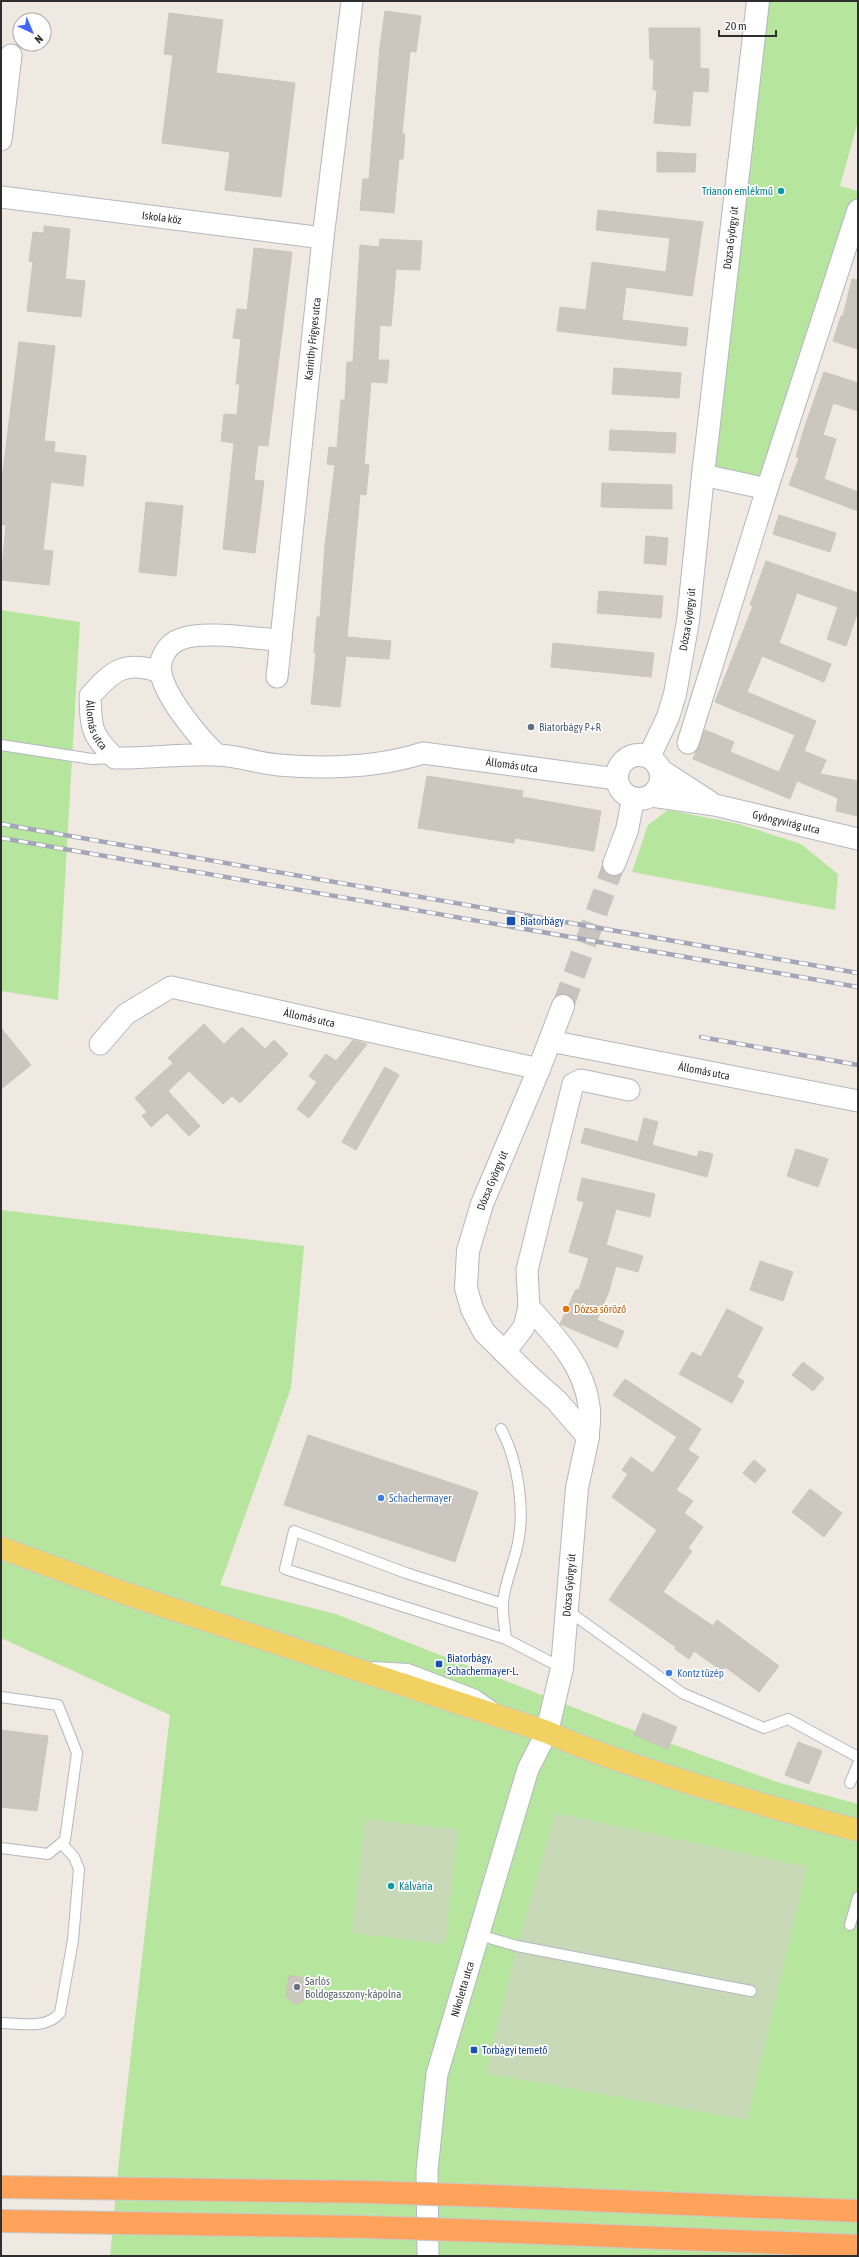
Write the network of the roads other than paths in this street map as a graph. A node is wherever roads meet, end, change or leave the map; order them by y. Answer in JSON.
{"nodes":[{"id":1,"x":352,"y":1,"type":"edge"},
{"id":2,"x":758,"y":1,"type":"edge"},
{"id":3,"x":11,"y":55,"type":"dead end"},
{"id":4,"x":1,"y":140,"type":"edge"},
{"id":5,"x":1,"y":197,"type":"edge"},
{"id":6,"x":858,"y":210,"type":"edge"},
{"id":7,"x":323,"y":238,"type":"junction"},
{"id":8,"x":703,"y":476,"type":"junction"},
{"id":9,"x":767,"y":488,"type":"junction"},
{"id":10,"x":281,"y":640,"type":"junction"},
{"id":11,"x":160,"y":672,"type":"junction"},
{"id":12,"x":277,"y":677,"type":"dead end"},
{"id":13,"x":677,"y":684,"type":"junction"},
{"id":14,"x":704,"y":692,"type":"junction"},
{"id":15,"x":688,"y":743,"type":"dead end"},
{"id":16,"x":1,"y":745,"type":"edge"},
{"id":17,"x":217,"y":755,"type":"junction"},
{"id":18,"x":115,"y":758,"type":"junction"},
{"id":19,"x":655,"y":763,"type":"junction"},
{"id":20,"x":617,"y":778,"type":"junction"},
{"id":21,"x":642,"y":797,"type":"junction"},
{"id":22,"x":715,"y":805,"type":"junction"},
{"id":23,"x":858,"y":839,"type":"edge"},
{"id":24,"x":614,"y":864,"type":"tunnel mouth"},
{"id":25,"x":563,"y":1006,"type":"tunnel mouth"},
{"id":26,"x":550,"y":1041,"type":"junction"},
{"id":27,"x":100,"y":1044,"type":"dead end"},
{"id":28,"x":539,"y":1069,"type":"junction"},
{"id":29,"x":630,"y":1090,"type":"dead end"},
{"id":30,"x":858,"y":1101,"type":"edge"},
{"id":31,"x":529,"y":1307,"type":"junction"},
{"id":32,"x":504,"y":1353,"type":"junction"},
{"id":33,"x":501,"y":1429,"type":"dead end"},
{"id":34,"x":588,"y":1437,"type":"junction"},
{"id":35,"x":1,"y":1548,"type":"edge"},
{"id":36,"x":503,"y":1604,"type":"junction"},
{"id":37,"x":565,"y":1609,"type":"junction"},
{"id":38,"x":506,"y":1639,"type":"junction"},
{"id":39,"x":562,"y":1668,"type":"junction"},
{"id":40,"x":1,"y":1697,"type":"edge"},
{"id":41,"x":547,"y":1732,"type":"junction"},
{"id":42,"x":858,"y":1758,"type":"edge"},
{"id":43,"x":858,"y":1764,"type":"edge"},
{"id":44,"x":850,"y":1783,"type":"dead end"},
{"id":45,"x":858,"y":1830,"type":"edge"},
{"id":46,"x":61,"y":1843,"type":"junction"},
{"id":47,"x":1,"y":1848,"type":"edge"},
{"id":48,"x":858,"y":1897,"type":"edge"},
{"id":49,"x":850,"y":1925,"type":"dead end"},
{"id":50,"x":479,"y":1935,"type":"junction"},
{"id":51,"x":751,"y":1991,"type":"dead end"},
{"id":52,"x":1,"y":2022,"type":"edge"},
{"id":53,"x":1,"y":2187,"type":"edge"},
{"id":54,"x":858,"y":2211,"type":"edge"},
{"id":55,"x":1,"y":2221,"type":"edge"},
{"id":56,"x":858,"y":2246,"type":"edge"},
{"id":57,"x":428,"y":2256,"type":"edge"}],
"edges":[{"from":1,"to":7,"type":"street","name":"Karinthy Frigyes utca"},
{"from":2,"to":8,"type":"street","name":"Dózsa György út"},
{"from":3,"to":4,"type":"street"},
{"from":5,"to":7,"type":"street","name":"Iskola köz"},
{"from":6,"to":9,"type":"street"},
{"from":7,"to":10,"type":"street","name":"Karinthy Frigyes utca"},
{"from":8,"to":9,"type":"street"},
{"from":8,"to":13,"type":"street","name":"Dózsa György út"},
{"from":9,"to":14,"type":"street"},
{"from":10,"to":11,"type":"street"},
{"from":10,"to":12,"type":"street","name":"Karinthy Frigyes utca"},
{"from":11,"to":17,"type":"street"},
{"from":11,"to":18,"type":"street","name":"Állomás utca"},
{"from":13,"to":14,"type":"street"},
{"from":13,"to":19,"type":"street","name":"Dózsa György út"},
{"from":14,"to":15,"type":"street"},
{"from":16,"to":18,"type":"lane","name":"Állomás utca"},
{"from":17,"to":18,"type":"street","name":"Állomás utca"},
{"from":17,"to":20,"type":"street","name":"Állomás utca"},
{"from":19,"to":20,"type":"street"},
{"from":19,"to":21,"type":"street","name":"Dózsa György út"},
{"from":19,"to":22,"type":"street","name":"Gyöngyvirág utca"},
{"from":20,"to":21,"type":"street"},
{"from":21,"to":22,"type":"street","name":"Gyöngyvirág utca"},
{"from":21,"to":24,"type":"street","name":"Dózsa György út"},
{"from":22,"to":23,"type":"street","name":"Gyöngyvirág utca"},
{"from":25,"to":26,"type":"street","name":"Dózsa György út"},
{"from":26,"to":28,"type":"street","name":"Dózsa György út"},
{"from":26,"to":30,"type":"street","name":"Állomás utca"},
{"from":27,"to":28,"type":"street","name":"Állomás utca"},
{"from":28,"to":32,"type":"street","name":"Dózsa György út"},
{"from":29,"to":31,"type":"street"},
{"from":31,"to":32,"type":"street"},
{"from":31,"to":34,"type":"street","name":"Dózsa György út"},
{"from":32,"to":34,"type":"street","name":"Dózsa György út"},
{"from":33,"to":36,"type":"lane"},
{"from":34,"to":37,"type":"street","name":"Dózsa György út"},
{"from":35,"to":41,"type":"main road"},
{"from":36,"to":38,"type":"lane"},
{"from":36,"to":38,"type":"lane"},
{"from":37,"to":39,"type":"street","name":"Dózsa György út"},
{"from":37,"to":42,"type":"lane"},
{"from":38,"to":39,"type":"lane"},
{"from":39,"to":41,"type":"street","name":"Dózsa György út"},
{"from":40,"to":46,"type":"lane"},
{"from":41,"to":45,"type":"main road"},
{"from":41,"to":50,"type":"street","name":"Nikoletta utca"},
{"from":43,"to":44,"type":"lane"},
{"from":46,"to":47,"type":"lane"},
{"from":46,"to":52,"type":"lane"},
{"from":48,"to":49,"type":"lane"},
{"from":50,"to":51,"type":"lane"},
{"from":50,"to":57,"type":"street","name":"Nikoletta utca"},
{"from":53,"to":54,"type":"highway","bridge":true},
{"from":55,"to":56,"type":"highway","bridge":true}]}
